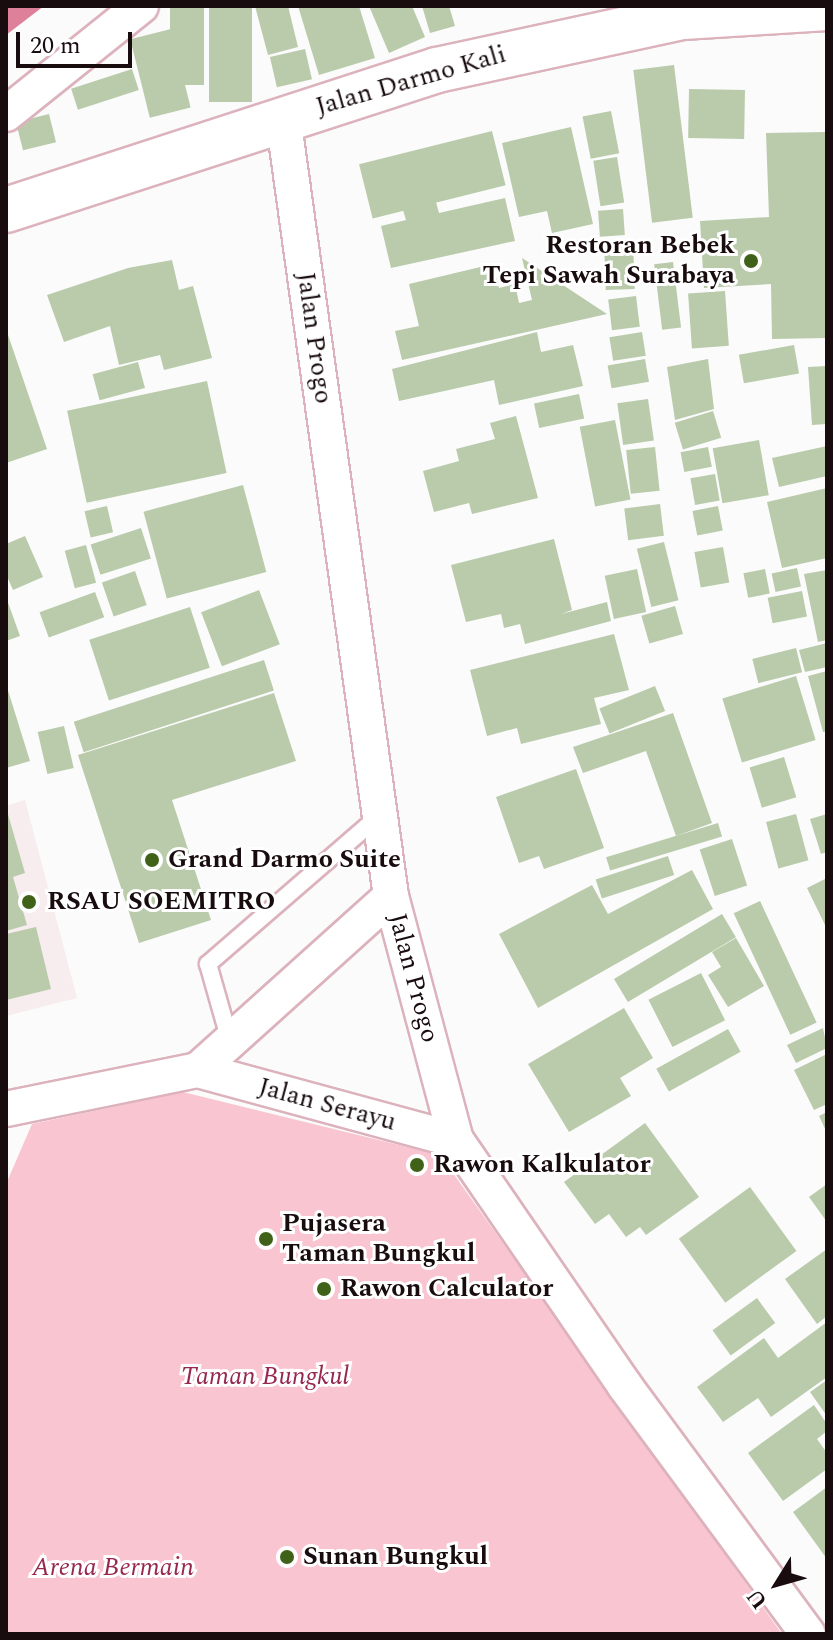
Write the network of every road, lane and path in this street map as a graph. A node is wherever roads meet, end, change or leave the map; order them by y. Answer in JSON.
{"nodes":[{"id":1,"x":141,"y":6,"type":"edge"},
{"id":2,"x":827,"y":8,"type":"edge"},
{"id":3,"x":682,"y":11,"type":"edge"},
{"id":4,"x":6,"y":114,"type":"edge"},
{"id":5,"x":283,"y":117,"type":"junction"},
{"id":6,"x":6,"y":210,"type":"edge"},
{"id":7,"x":380,"y":816,"type":"junction"},
{"id":8,"x":391,"y":896,"type":"junction"},
{"id":9,"x":230,"y":1041,"type":"junction"},
{"id":10,"x":198,"y":1070,"type":"junction"},
{"id":11,"x":9,"y":1114,"type":"edge"},
{"id":12,"x":456,"y":1140,"type":"junction"},
{"id":13,"x":808,"y":1634,"type":"edge"}],
"edges":[{"from":1,"to":4,"type":"street"},
{"from":2,"to":3,"type":"main road","name":"Jalan Darmo Kali"},
{"from":3,"to":5,"type":"main road","name":"Jalan Darmo Kali"},
{"from":5,"to":6,"type":"main road","name":"Jalan Darmo Kali"},
{"from":5,"to":7,"type":"street","name":"Jalan Progo"},
{"from":7,"to":8,"type":"street","name":"Jalan Progo"},
{"from":7,"to":9,"type":"lane"},
{"from":8,"to":9,"type":"street"},
{"from":8,"to":12,"type":"street","name":"Jalan Progo"},
{"from":9,"to":10,"type":"street"},
{"from":10,"to":11,"type":"street","name":"Jalan Serayu"},
{"from":10,"to":12,"type":"street","name":"Jalan Serayu"},
{"from":12,"to":13,"type":"street","name":"Jalan Progo"}]}
